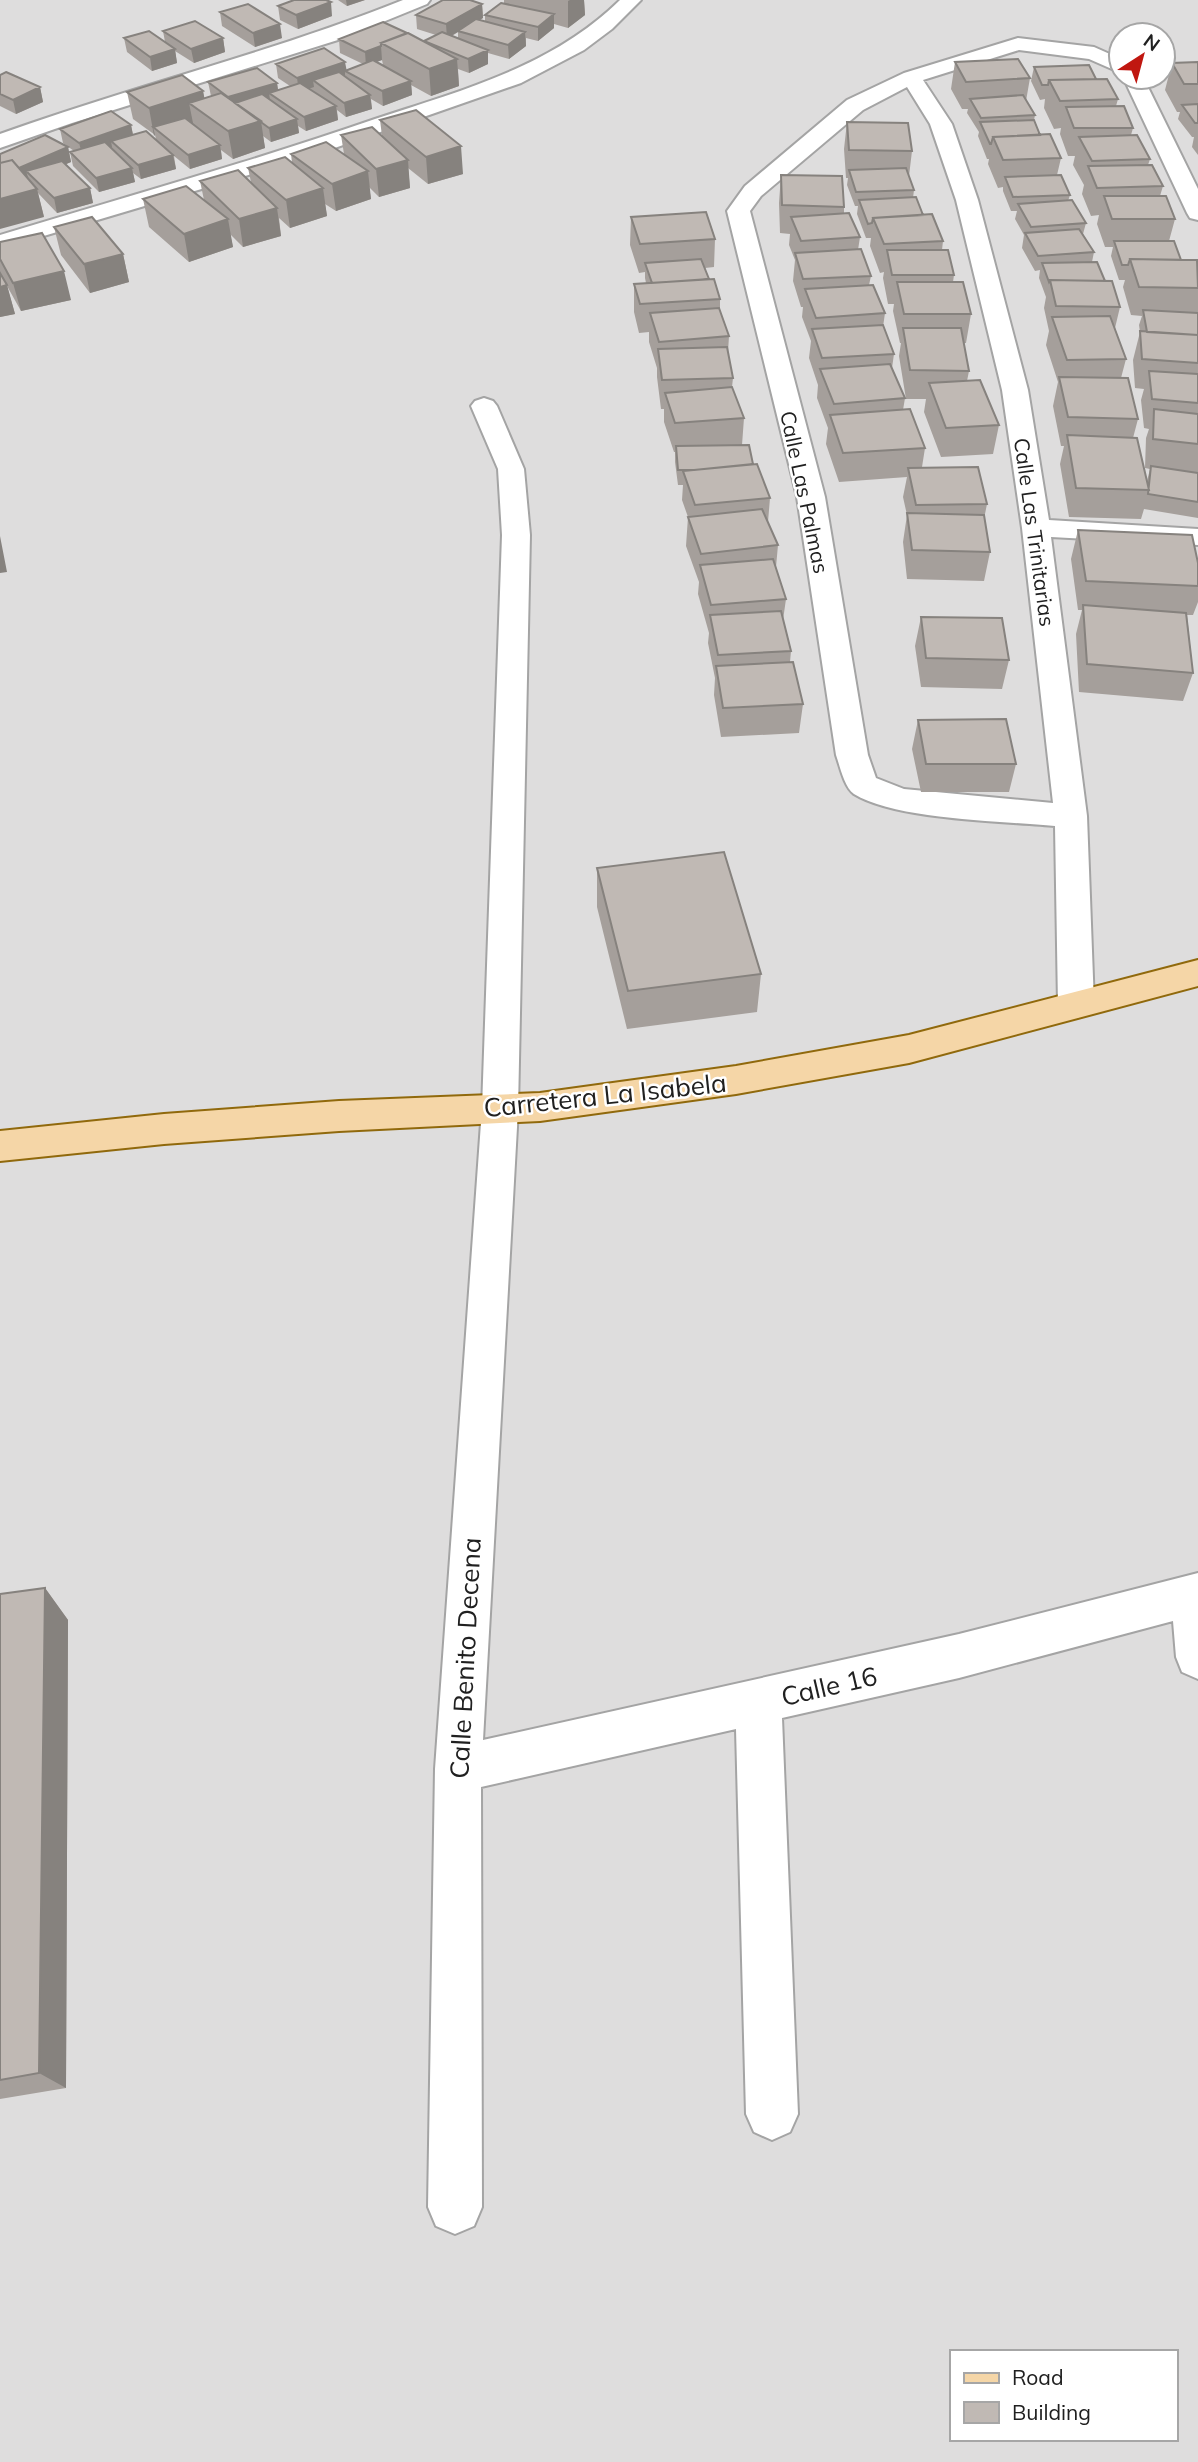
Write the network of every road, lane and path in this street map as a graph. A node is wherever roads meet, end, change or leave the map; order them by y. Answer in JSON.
{"nodes":[{"id":1,"x":420,"y":0,"type":"edge"},
{"id":2,"x":631,"y":0,"type":"edge"},
{"id":3,"x":1107,"y":60,"type":"edge"},
{"id":4,"x":911,"y":77,"type":"junction"},
{"id":5,"x":1140,"y":91,"type":"edge"},
{"id":6,"x":0,"y":141,"type":"edge"},
{"id":7,"x":1198,"y":213,"type":"edge"},
{"id":8,"x":0,"y":242,"type":"edge"},
{"id":9,"x":484,"y":406,"type":"dead end"},
{"id":10,"x":1036,"y":528,"type":"junction"},
{"id":11,"x":1198,"y":537,"type":"edge"},
{"id":12,"x":1071,"y":816,"type":"junction"},
{"id":13,"x":1198,"y":973,"type":"edge"},
{"id":14,"x":1076,"y":1005,"type":"junction"},
{"id":15,"x":500,"y":1109,"type":"junction"},
{"id":16,"x":0,"y":1146,"type":"edge"},
{"id":17,"x":1195,"y":1595,"type":"edge"},
{"id":18,"x":1198,"y":1657,"type":"edge"},
{"id":19,"x":758,"y":1702,"type":"junction"},
{"id":20,"x":458,"y":1769,"type":"junction"},
{"id":21,"x":772,"y":2114,"type":"dead end"},
{"id":22,"x":455,"y":2207,"type":"dead end"}],
"edges":[{"from":1,"to":6,"type":"street"},
{"from":2,"to":8,"type":"street"},
{"from":3,"to":4,"type":"street"},
{"from":4,"to":10,"type":"street","name":"Calle Las Trinitarias"},
{"from":4,"to":12,"type":"street","name":"Calle Las Palmas"},
{"from":5,"to":7,"type":"street"},
{"from":9,"to":15,"type":"street","name":"Calle Benito Decena"},
{"from":10,"to":11,"type":"street"},
{"from":10,"to":12,"type":"street","name":"Calle Las Trinitarias"},
{"from":12,"to":14,"type":"street","name":"Calle Las Trinitarias"},
{"from":13,"to":14,"type":"main road","name":"Carretera La Isabela"},
{"from":14,"to":15,"type":"main road","name":"Carretera La Isabela"},
{"from":15,"to":16,"type":"main road","name":"Carretera La Isabela"},
{"from":15,"to":20,"type":"street","name":"Calle Benito Decena"},
{"from":17,"to":18,"type":"street"},
{"from":17,"to":19,"type":"street","name":"Calle 16"},
{"from":19,"to":20,"type":"street","name":"Calle 16"},
{"from":19,"to":21,"type":"street"},
{"from":20,"to":22,"type":"street","name":"Calle Benito Decena"}]}
